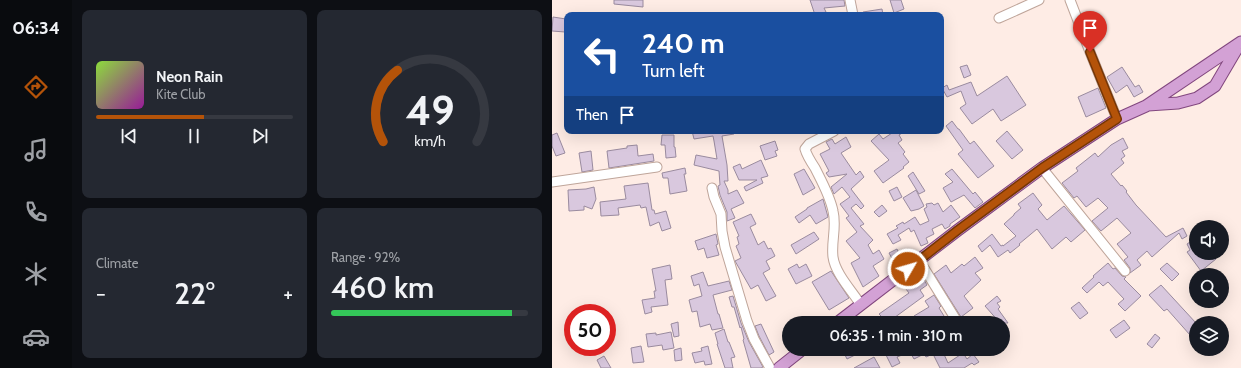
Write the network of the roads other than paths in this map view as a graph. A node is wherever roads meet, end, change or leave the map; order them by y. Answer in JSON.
{"nodes":[{"id":1,"x":850,"y":0,"type":"edge"},
{"id":2,"x":1039,"y":0,"type":"edge"},
{"id":3,"x":1070,"y":0,"type":"edge"},
{"id":4,"x":853,"y":12,"type":"edge"},
{"id":5,"x":999,"y":18,"type":"dead end"},
{"id":6,"x":1241,"y":42,"type":"edge"},
{"id":7,"x":1146,"y":106,"type":"junction"},
{"id":8,"x":1117,"y":119,"type":"junction"},
{"id":9,"x":828,"y":134,"type":"edge"},
{"id":10,"x":657,"y":167,"type":"dead end"},
{"id":11,"x":1042,"y":168,"type":"junction"},
{"id":12,"x":552,"y":182,"type":"edge"},
{"id":13,"x":712,"y":188,"type":"dead end"},
{"id":14,"x":919,"y":260,"type":"junction"},
{"id":15,"x":1125,"y":271,"type":"dead end"},
{"id":16,"x":861,"y":305,"type":"junction"},
{"id":17,"x":846,"y":316,"type":"edge"},
{"id":18,"x":954,"y":316,"type":"edge"},
{"id":19,"x":794,"y":356,"type":"edge"},
{"id":20,"x":770,"y":368,"type":"edge"},
{"id":21,"x":778,"y":368,"type":"edge"}],
"edges":[{"from":1,"to":4,"type":"street"},
{"from":2,"to":5,"type":"street"},
{"from":3,"to":8,"type":"street"},
{"from":6,"to":7,"type":"main road"},
{"from":6,"to":7,"type":"main road"},
{"from":7,"to":8,"type":"main road"},
{"from":8,"to":11,"type":"main road"},
{"from":9,"to":16,"type":"street"},
{"from":10,"to":12,"type":"street"},
{"from":11,"to":14,"type":"main road"},
{"from":11,"to":15,"type":"street"},
{"from":13,"to":20,"type":"street"},
{"from":14,"to":16,"type":"main road"},
{"from":14,"to":18,"type":"street"},
{"from":16,"to":17,"type":"main road"},
{"from":19,"to":21,"type":"main road"}]}
